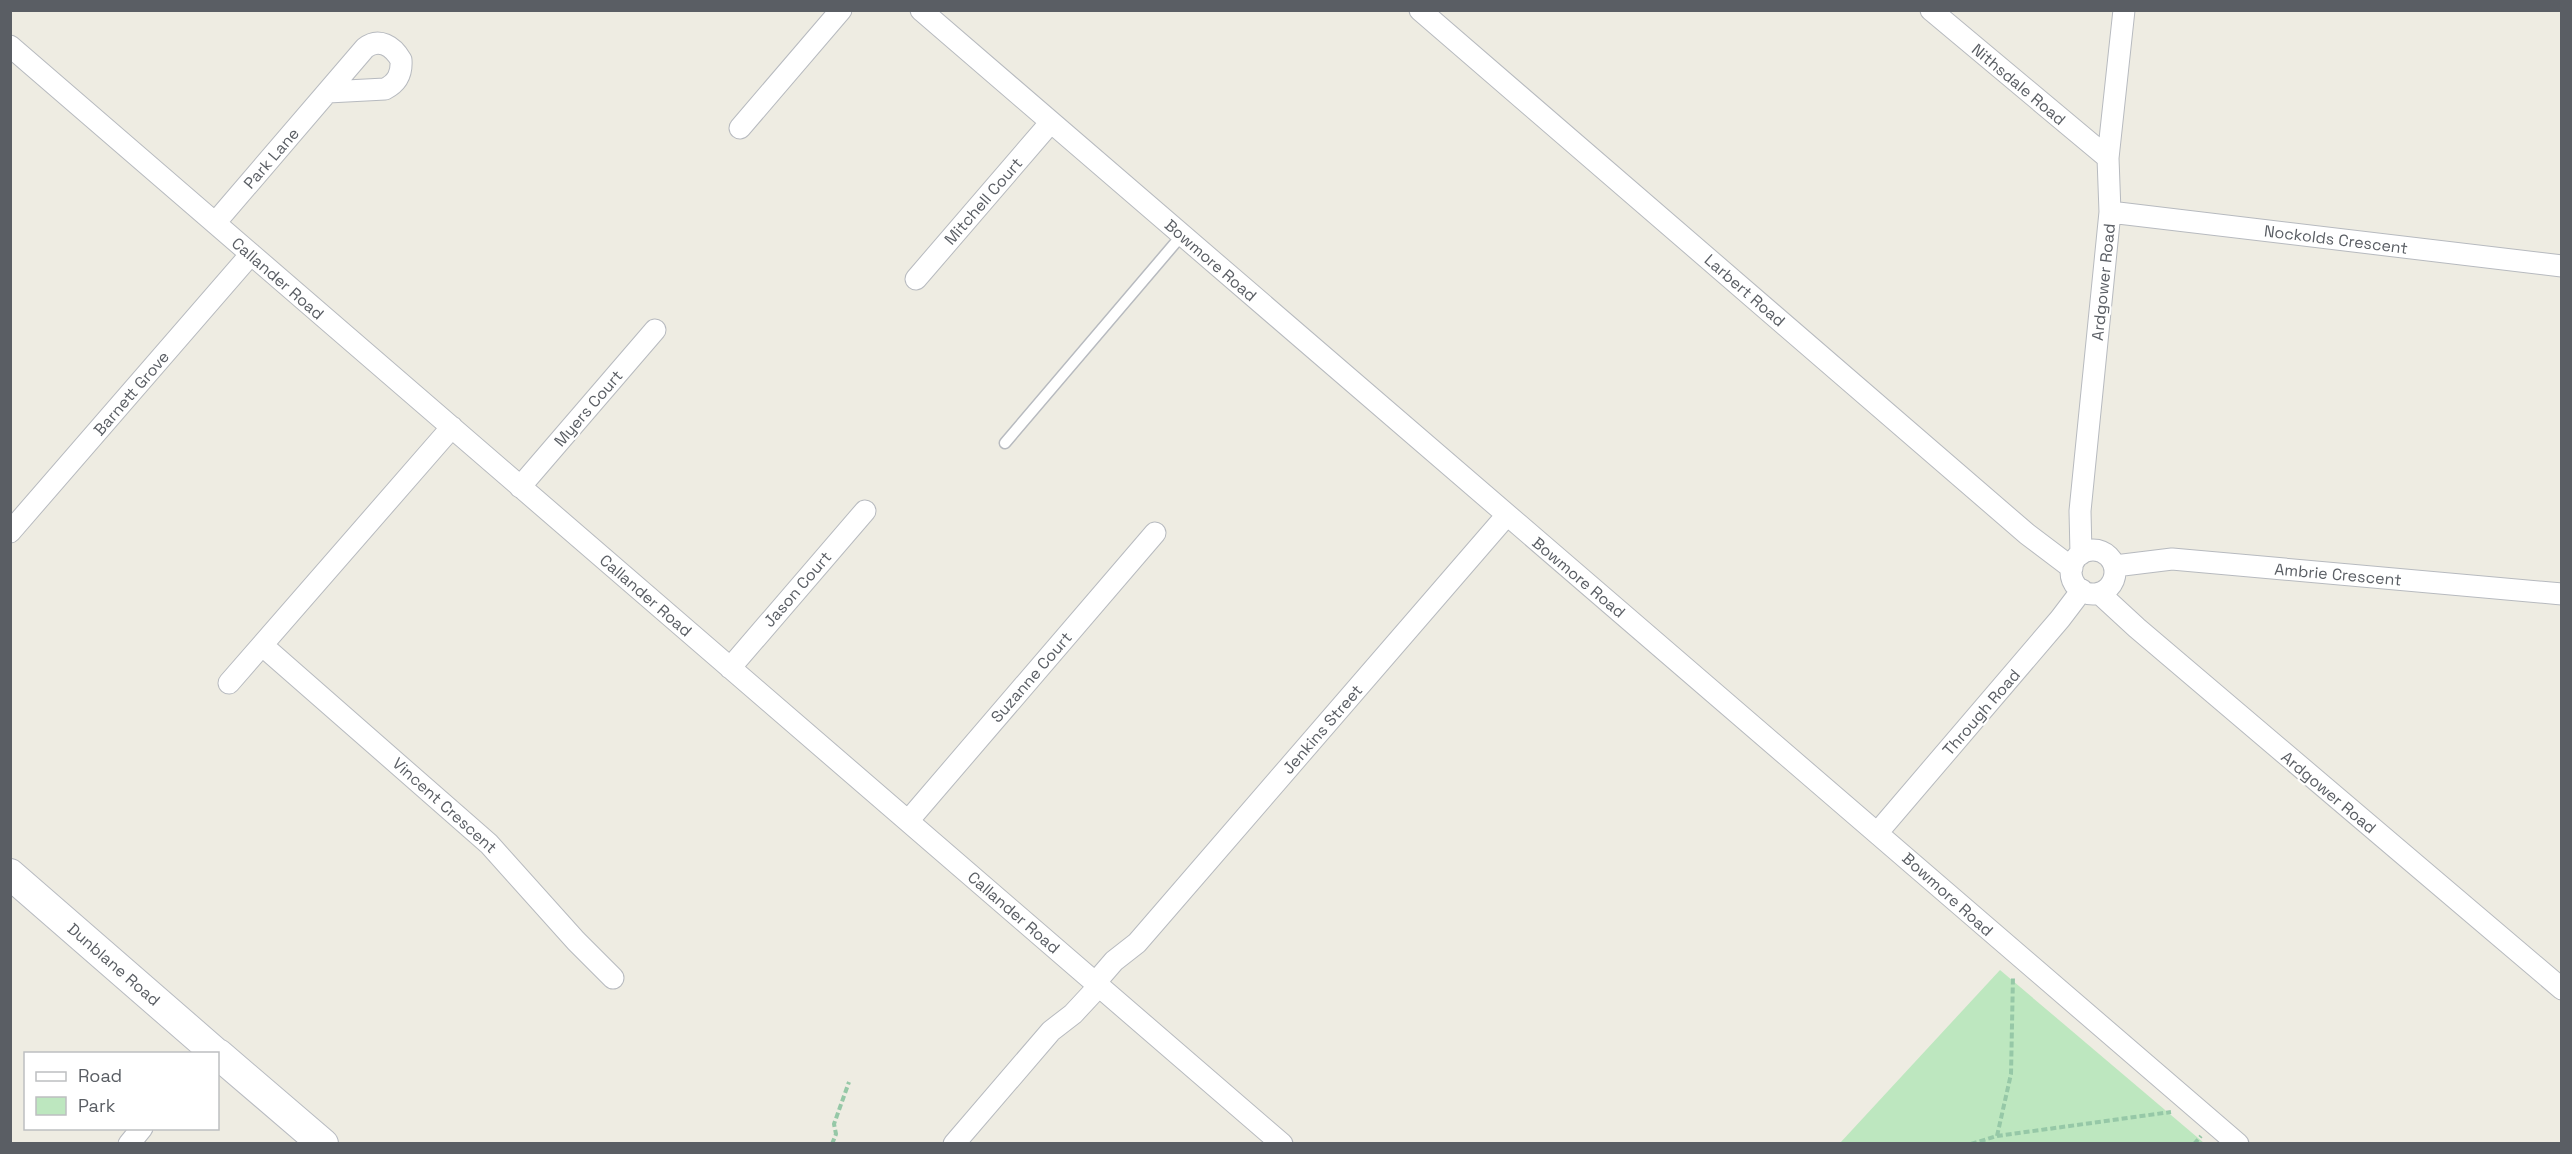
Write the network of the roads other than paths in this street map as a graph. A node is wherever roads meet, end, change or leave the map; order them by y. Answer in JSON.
{"nodes":[{"id":1,"x":841,"y":10,"type":"edge"},
{"id":2,"x":921,"y":10,"type":"edge"},
{"id":3,"x":1420,"y":10,"type":"edge"},
{"id":4,"x":1931,"y":10,"type":"edge"},
{"id":5,"x":2124,"y":10,"type":"edge"},
{"id":6,"x":10,"y":46,"type":"edge"},
{"id":7,"x":327,"y":92,"type":"dead end"},
{"id":8,"x":1051,"y":122,"type":"junction"},
{"id":9,"x":740,"y":128,"type":"dead end"},
{"id":10,"x":2108,"y":158,"type":"junction"},
{"id":11,"x":2110,"y":212,"type":"junction"},
{"id":12,"x":214,"y":223,"type":"junction"},
{"id":13,"x":1182,"y":235,"type":"junction"},
{"id":14,"x":251,"y":254,"type":"junction"},
{"id":15,"x":2562,"y":266,"type":"edge"},
{"id":16,"x":916,"y":279,"type":"dead end"},
{"id":17,"x":655,"y":330,"type":"dead end"},
{"id":18,"x":452,"y":427,"type":"junction"},
{"id":19,"x":1005,"y":443,"type":"dead end"},
{"id":20,"x":520,"y":487,"type":"junction"},
{"id":21,"x":865,"y":511,"type":"dead end"},
{"id":22,"x":1507,"y":515,"type":"junction"},
{"id":23,"x":10,"y":532,"type":"edge"},
{"id":24,"x":1155,"y":533,"type":"dead end"},
{"id":25,"x":2076,"y":561,"type":"junction"},
{"id":26,"x":2115,"y":566,"type":"junction"},
{"id":27,"x":2090,"y":591,"type":"junction"},
{"id":28,"x":2562,"y":594,"type":"edge"},
{"id":29,"x":263,"y":646,"type":"junction"},
{"id":30,"x":730,"y":668,"type":"junction"},
{"id":31,"x":229,"y":683,"type":"dead end"},
{"id":32,"x":908,"y":821,"type":"junction"},
{"id":33,"x":1878,"y":832,"type":"junction"},
{"id":34,"x":10,"y":874,"type":"edge"},
{"id":35,"x":613,"y":978,"type":"dead end"},
{"id":36,"x":1097,"y":984,"type":"junction"},
{"id":37,"x":2562,"y":989,"type":"edge"},
{"id":38,"x":213,"y":1052,"type":"edge"},
{"id":39,"x":219,"y":1057,"type":"edge"},
{"id":40,"x":139,"y":1130,"type":"edge"},
{"id":41,"x":129,"y":1143,"type":"edge"},
{"id":42,"x":322,"y":1143,"type":"edge"},
{"id":43,"x":954,"y":1143,"type":"edge"},
{"id":44,"x":1282,"y":1143,"type":"edge"},
{"id":45,"x":2238,"y":1143,"type":"edge"}],
"edges":[{"from":1,"to":9,"type":"street"},
{"from":2,"to":8,"type":"street","name":"Bowmore Road"},
{"from":3,"to":25,"type":"street","name":"Larbert Road"},
{"from":4,"to":10,"type":"street","name":"Nithsdale Road"},
{"from":5,"to":10,"type":"street","name":"Ardgower Road"},
{"from":6,"to":12,"type":"street","name":"Callander Road"},
{"from":7,"to":12,"type":"street","name":"Park Lane"},
{"from":8,"to":13,"type":"street","name":"Bowmore Road"},
{"from":8,"to":16,"type":"street","name":"Mitchell Court"},
{"from":10,"to":11,"type":"street","name":"Ardgower Road"},
{"from":11,"to":15,"type":"street","name":"Nockolds Crescent"},
{"from":11,"to":25,"type":"street","name":"Ardgower Road"},
{"from":12,"to":14,"type":"street","name":"Callander Road"},
{"from":13,"to":19,"type":"lane"},
{"from":13,"to":22,"type":"street","name":"Bowmore Road"},
{"from":14,"to":18,"type":"street","name":"Callander Road"},
{"from":14,"to":23,"type":"street","name":"Barnett Grove"},
{"from":17,"to":20,"type":"street","name":"Myers Court"},
{"from":18,"to":20,"type":"street","name":"Callander Road"},
{"from":18,"to":29,"type":"street"},
{"from":20,"to":30,"type":"street","name":"Callander Road"},
{"from":21,"to":30,"type":"street","name":"Jason Court"},
{"from":22,"to":33,"type":"street","name":"Bowmore Road"},
{"from":22,"to":36,"type":"street","name":"Jenkins Street"},
{"from":24,"to":32,"type":"street","name":"Suzanne Court"},
{"from":25,"to":26,"type":"street"},
{"from":25,"to":27,"type":"street"},
{"from":26,"to":27,"type":"street"},
{"from":26,"to":28,"type":"street","name":"Ambrie Crescent"},
{"from":27,"to":33,"type":"street","name":"Through Road"},
{"from":27,"to":37,"type":"street","name":"Ardgower Road"},
{"from":29,"to":31,"type":"street"},
{"from":29,"to":35,"type":"street","name":"Vincent Crescent"},
{"from":30,"to":32,"type":"street","name":"Callander Road"},
{"from":32,"to":36,"type":"street","name":"Callander Road"},
{"from":33,"to":45,"type":"street","name":"Bowmore Road"},
{"from":34,"to":38,"type":"street","name":"Dunblane Road"},
{"from":36,"to":43,"type":"street","name":"Jenkins Street"},
{"from":36,"to":44,"type":"street","name":"Callander Road"},
{"from":39,"to":42,"type":"street","name":"Dunblane Road"},
{"from":40,"to":41,"type":"street"}]}
